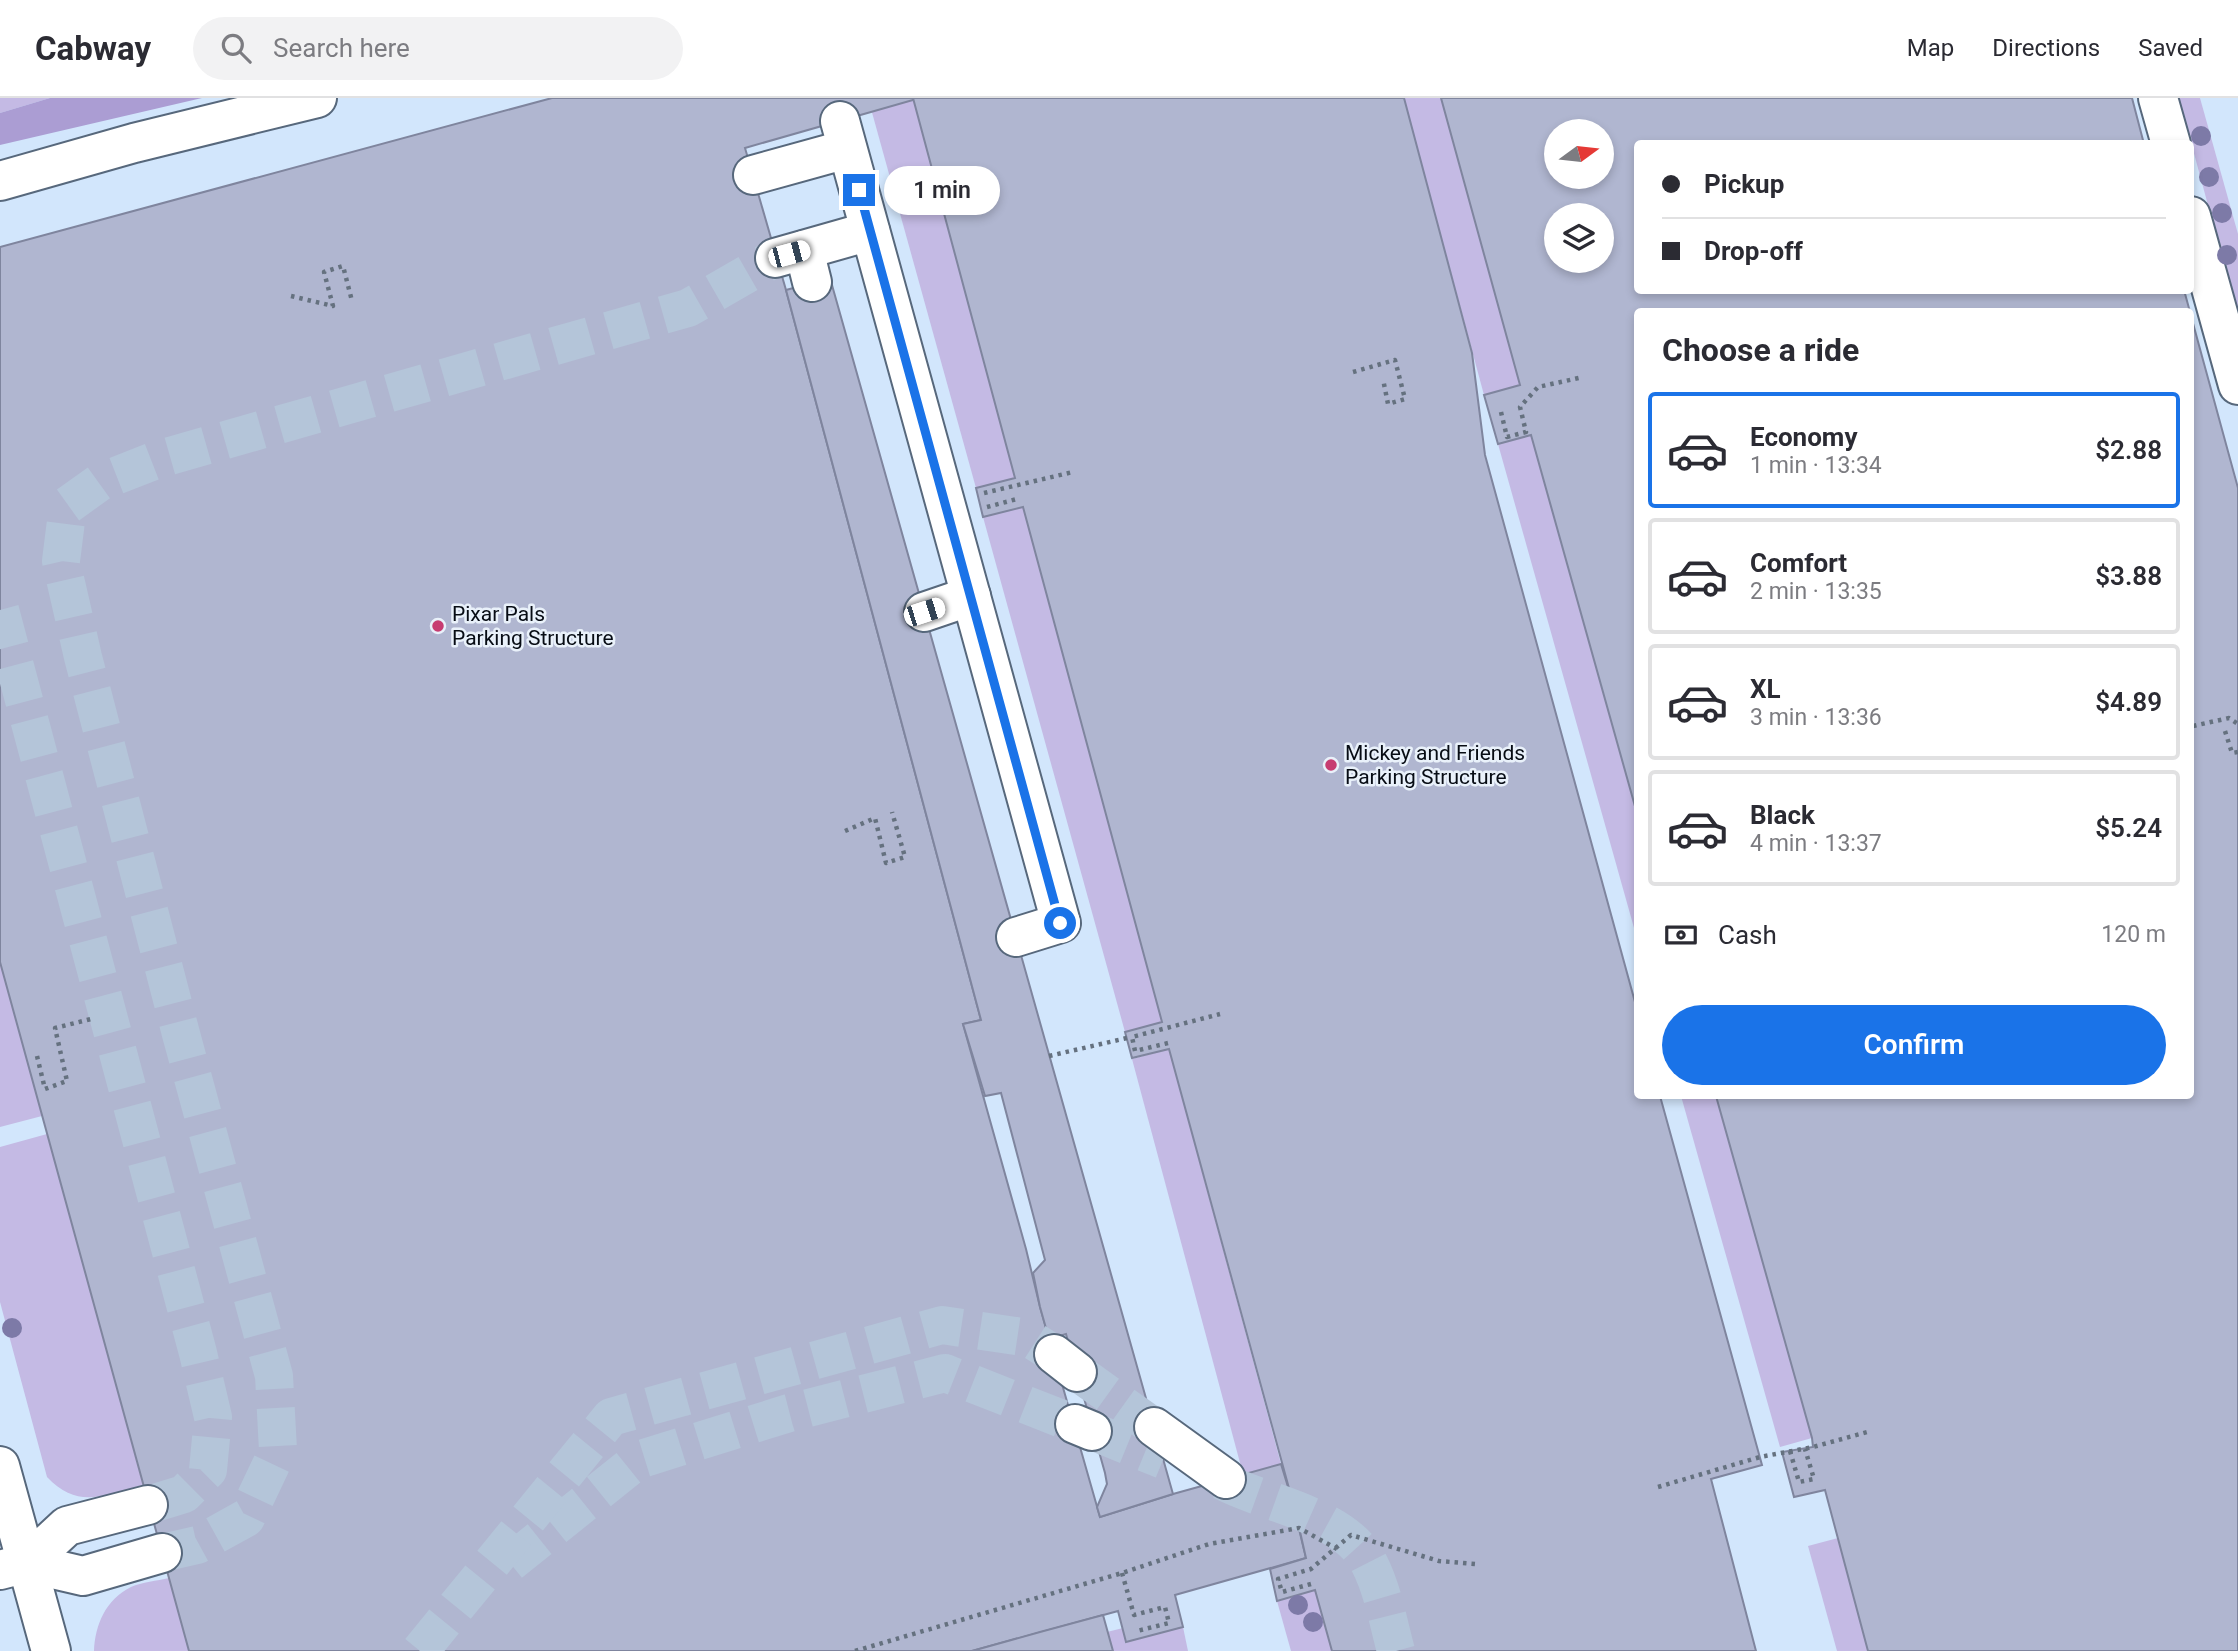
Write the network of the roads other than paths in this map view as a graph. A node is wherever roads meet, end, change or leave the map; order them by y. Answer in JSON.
{"nodes":[{"id":1,"x":317,"y":98,"type":"edge"},
{"id":2,"x":2158,"y":98,"type":"edge"},
{"id":3,"x":2170,"y":140,"type":"edge"},
{"id":4,"x":752,"y":176,"type":"dead end"},
{"id":5,"x":0,"y":181,"type":"edge"},
{"id":6,"x":2194,"y":227,"type":"edge"},
{"id":7,"x":870,"y":231,"type":"junction"},
{"id":8,"x":797,"y":263,"type":"tunnel mouth"},
{"id":9,"x":2238,"y":385,"type":"edge"},
{"id":10,"x":971,"y":596,"type":"junction"},
{"id":11,"x":924,"y":612,"type":"dead end"},
{"id":12,"x":1016,"y":937,"type":"dead end"},
{"id":13,"x":1158,"y":1443,"type":"tunnel mouth"},
{"id":14,"x":0,"y":1466,"type":"edge"},
{"id":15,"x":1224,"y":1480,"type":"tunnel mouth"},
{"id":16,"x":148,"y":1505,"type":"tunnel mouth"},
{"id":17,"x":162,"y":1553,"type":"tunnel mouth"},
{"id":18,"x":14,"y":1566,"type":"edge"},
{"id":19,"x":51,"y":1651,"type":"edge"}],
"edges":[{"from":1,"to":5,"type":"street"},
{"from":2,"to":3,"type":"street"},
{"from":4,"to":7,"type":"street"},
{"from":6,"to":9,"type":"street"},
{"from":7,"to":8,"type":"street"},
{"from":7,"to":10,"type":"street"},
{"from":10,"to":11,"type":"street"},
{"from":10,"to":12,"type":"street"},
{"from":13,"to":15,"type":"street"},
{"from":14,"to":18,"type":"street"},
{"from":16,"to":18,"type":"street"},
{"from":17,"to":18,"type":"street"},
{"from":18,"to":19,"type":"street"}]}
